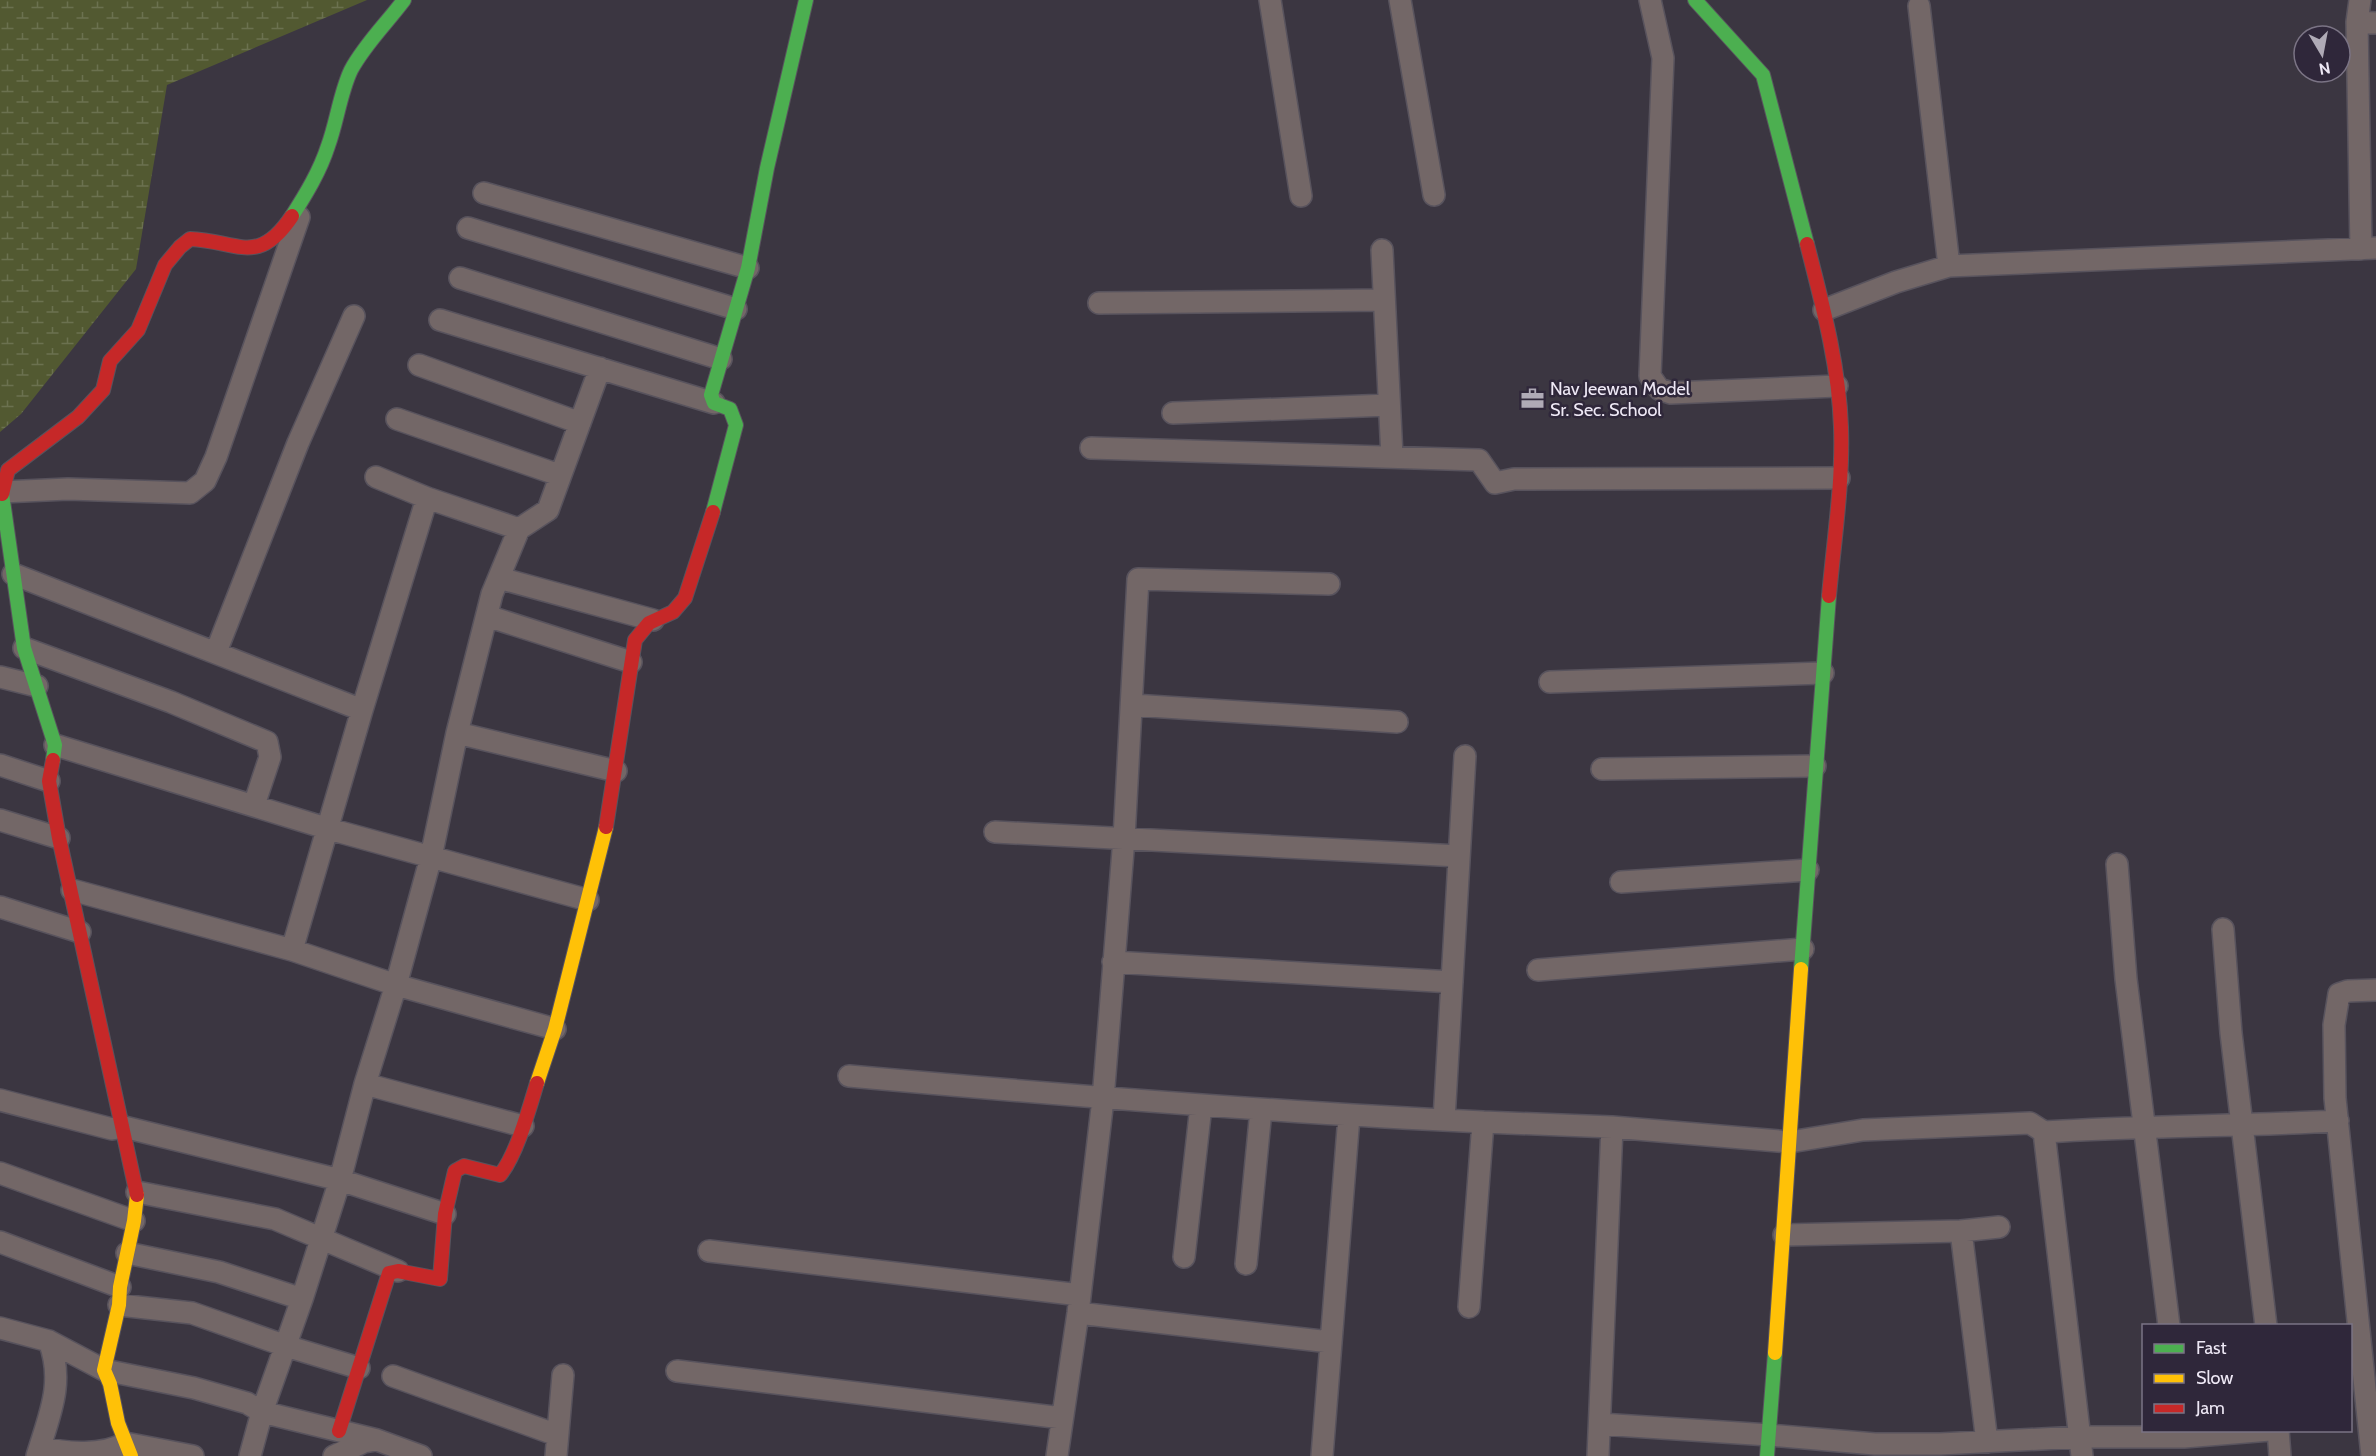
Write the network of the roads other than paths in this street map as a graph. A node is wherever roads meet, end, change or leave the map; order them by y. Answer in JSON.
{"nodes":[{"id":1,"x":404,"y":0,"type":"edge"},
{"id":2,"x":806,"y":0,"type":"edge"},
{"id":3,"x":1270,"y":0,"type":"edge"},
{"id":4,"x":1400,"y":0,"type":"edge"},
{"id":5,"x":1650,"y":0,"type":"edge"},
{"id":6,"x":1695,"y":0,"type":"edge"},
{"id":7,"x":2360,"y":0,"type":"edge"},
{"id":8,"x":1919,"y":6,"type":"dead end"},
{"id":9,"x":2366,"y":22,"type":"edge"},
{"id":10,"x":2368,"y":151,"type":"edge"},
{"id":11,"x":308,"y":191,"type":"junction"},
{"id":12,"x":484,"y":193,"type":"dead end"},
{"id":13,"x":1434,"y":195,"type":"dead end"},
{"id":14,"x":1301,"y":196,"type":"dead end"},
{"id":15,"x":468,"y":228,"type":"dead end"},
{"id":16,"x":2368,"y":248,"type":"edge"},
{"id":17,"x":1382,"y":250,"type":"dead end"},
{"id":18,"x":1949,"y":266,"type":"junction"},
{"id":19,"x":748,"y":268,"type":"junction"},
{"id":20,"x":460,"y":278,"type":"dead end"},
{"id":21,"x":1384,"y":300,"type":"junction"},
{"id":22,"x":1099,"y":303,"type":"dead end"},
{"id":23,"x":736,"y":309,"type":"junction"},
{"id":24,"x":1824,"y":310,"type":"junction"},
{"id":25,"x":354,"y":316,"type":"dead end"},
{"id":26,"x":440,"y":320,"type":"dead end"},
{"id":27,"x":721,"y":359,"type":"junction"},
{"id":28,"x":419,"y":365,"type":"dead end"},
{"id":29,"x":600,"y":368,"type":"junction"},
{"id":30,"x":1837,"y":386,"type":"junction"},
{"id":31,"x":714,"y":403,"type":"junction"},
{"id":32,"x":1389,"y":405,"type":"junction"},
{"id":33,"x":1173,"y":413,"type":"dead end"},
{"id":34,"x":397,"y":419,"type":"dead end"},
{"id":35,"x":580,"y":423,"type":"junction"},
{"id":36,"x":1091,"y":448,"type":"dead end"},
{"id":37,"x":1392,"y":457,"type":"junction"},
{"id":38,"x":560,"y":475,"type":"junction"},
{"id":39,"x":376,"y":477,"type":"dead end"},
{"id":40,"x":1839,"y":478,"type":"junction"},
{"id":41,"x":2,"y":492,"type":"junction"},
{"id":42,"x":427,"y":498,"type":"junction"},
{"id":43,"x":519,"y":529,"type":"junction"},
{"id":44,"x":13,"y":574,"type":"junction"},
{"id":45,"x":499,"y":578,"type":"junction"},
{"id":46,"x":1329,"y":584,"type":"dead end"},
{"id":47,"x":487,"y":616,"type":"junction"},
{"id":48,"x":653,"y":620,"type":"junction"},
{"id":49,"x":24,"y":648,"type":"junction"},
{"id":50,"x":216,"y":652,"type":"junction"},
{"id":51,"x":631,"y":662,"type":"junction"},
{"id":52,"x":1823,"y":673,"type":"junction"},
{"id":53,"x":0,"y":677,"type":"edge"},
{"id":54,"x":1550,"y":682,"type":"dead end"},
{"id":55,"x":37,"y":686,"type":"junction"},
{"id":56,"x":1133,"y":705,"type":"junction"},
{"id":57,"x":362,"y":710,"type":"junction"},
{"id":58,"x":1397,"y":722,"type":"dead end"},
{"id":59,"x":457,"y":733,"type":"junction"},
{"id":60,"x":55,"y":745,"type":"junction"},
{"id":61,"x":1465,"y":756,"type":"dead end"},
{"id":62,"x":0,"y":765,"type":"edge"},
{"id":63,"x":1815,"y":766,"type":"junction"},
{"id":64,"x":1602,"y":769,"type":"dead end"},
{"id":65,"x":616,"y":771,"type":"junction"},
{"id":66,"x":49,"y":781,"type":"junction"},
{"id":67,"x":254,"y":805,"type":"junction"},
{"id":68,"x":0,"y":820,"type":"edge"},
{"id":69,"x":329,"y":829,"type":"junction"},
{"id":70,"x":995,"y":832,"type":"dead end"},
{"id":71,"x":59,"y":838,"type":"junction"},
{"id":72,"x":1124,"y":838,"type":"junction"},
{"id":73,"x":1459,"y":856,"type":"junction"},
{"id":74,"x":430,"y":857,"type":"junction"},
{"id":75,"x":2118,"y":864,"type":"dead end"},
{"id":76,"x":1808,"y":870,"type":"junction"},
{"id":77,"x":1621,"y":882,"type":"dead end"},
{"id":78,"x":72,"y":890,"type":"junction"},
{"id":79,"x":588,"y":900,"type":"junction"},
{"id":80,"x":0,"y":907,"type":"edge"},
{"id":81,"x":2223,"y":929,"type":"dead end"},
{"id":82,"x":81,"y":932,"type":"junction"},
{"id":83,"x":1803,"y":949,"type":"junction"},
{"id":84,"x":292,"y":950,"type":"junction"},
{"id":85,"x":1113,"y":962,"type":"junction"},
{"id":86,"x":1538,"y":970,"type":"dead end"},
{"id":87,"x":1452,"y":982,"type":"junction"},
{"id":88,"x":396,"y":985,"type":"junction"},
{"id":89,"x":2376,"y":990,"type":"edge"},
{"id":90,"x":555,"y":1029,"type":"junction"},
{"id":91,"x":849,"y":1076,"type":"dead end"},
{"id":92,"x":365,"y":1084,"type":"junction"},
{"id":93,"x":1103,"y":1099,"type":"junction"},
{"id":94,"x":0,"y":1100,"type":"edge"},
{"id":95,"x":1201,"y":1106,"type":"junction"},
{"id":96,"x":1261,"y":1110,"type":"junction"},
{"id":97,"x":1349,"y":1116,"type":"junction"},
{"id":98,"x":1444,"y":1120,"type":"junction"},
{"id":99,"x":2338,"y":1121,"type":"junction"},
{"id":100,"x":1483,"y":1122,"type":"junction"},
{"id":101,"x":2241,"y":1125,"type":"junction"},
{"id":102,"x":523,"y":1126,"type":"junction"},
{"id":103,"x":2144,"y":1126,"type":"junction"},
{"id":104,"x":124,"y":1127,"type":"junction"},
{"id":105,"x":1612,"y":1127,"type":"junction"},
{"id":106,"x":2044,"y":1132,"type":"junction"},
{"id":107,"x":1790,"y":1142,"type":"junction"},
{"id":108,"x":0,"y":1173,"type":"edge"},
{"id":109,"x":340,"y":1180,"type":"junction"},
{"id":110,"x":137,"y":1192,"type":"junction"},
{"id":111,"x":445,"y":1214,"type":"junction"},
{"id":112,"x":134,"y":1221,"type":"junction"},
{"id":113,"x":2000,"y":1227,"type":"dead end"},
{"id":114,"x":1961,"y":1231,"type":"junction"},
{"id":115,"x":1784,"y":1235,"type":"junction"},
{"id":116,"x":321,"y":1238,"type":"junction"},
{"id":117,"x":0,"y":1242,"type":"edge"},
{"id":118,"x":709,"y":1251,"type":"dead end"},
{"id":119,"x":126,"y":1253,"type":"junction"},
{"id":120,"x":1184,"y":1257,"type":"dead end"},
{"id":121,"x":1246,"y":1264,"type":"dead end"},
{"id":122,"x":398,"y":1271,"type":"junction"},
{"id":123,"x":119,"y":1296,"type":"junction"},
{"id":124,"x":302,"y":1299,"type":"junction"},
{"id":125,"x":1079,"y":1304,"type":"junction"},
{"id":126,"x":1468,"y":1307,"type":"dead end"},
{"id":127,"x":2169,"y":1324,"type":"edge"},
{"id":128,"x":2265,"y":1324,"type":"edge"},
{"id":129,"x":0,"y":1329,"type":"edge"},
{"id":130,"x":49,"y":1341,"type":"junction"},
{"id":131,"x":1330,"y":1342,"type":"junction"},
{"id":132,"x":286,"y":1346,"type":"junction"},
{"id":133,"x":359,"y":1368,"type":"junction"},
{"id":134,"x":105,"y":1371,"type":"junction"},
{"id":135,"x":677,"y":1371,"type":"dead end"},
{"id":136,"x":563,"y":1375,"type":"dead end"},
{"id":137,"x":393,"y":1376,"type":"dead end"},
{"id":138,"x":262,"y":1412,"type":"junction"},
{"id":139,"x":1062,"y":1418,"type":"junction"},
{"id":140,"x":2365,"y":1421,"type":"edge"},
{"id":141,"x":1600,"y":1424,"type":"junction"},
{"id":142,"x":339,"y":1431,"type":"junction"},
{"id":143,"x":2262,"y":1432,"type":"edge"},
{"id":144,"x":2278,"y":1432,"type":"edge"},
{"id":145,"x":557,"y":1435,"type":"junction"},
{"id":146,"x":1769,"y":1435,"type":"junction"},
{"id":147,"x":377,"y":1440,"type":"junction"},
{"id":148,"x":2185,"y":1441,"type":"edge"},
{"id":149,"x":1998,"y":1446,"type":"edge"},
{"id":150,"x":2081,"y":1447,"type":"edge"},
{"id":151,"x":128,"y":1450,"type":"edge"},
{"id":152,"x":39,"y":1452,"type":"edge"},
{"id":153,"x":193,"y":1456,"type":"edge"},
{"id":154,"x":250,"y":1456,"type":"edge"},
{"id":155,"x":334,"y":1456,"type":"edge"},
{"id":156,"x":421,"y":1456,"type":"edge"},
{"id":157,"x":556,"y":1456,"type":"edge"},
{"id":158,"x":1057,"y":1456,"type":"edge"},
{"id":159,"x":1322,"y":1456,"type":"edge"},
{"id":160,"x":1598,"y":1456,"type":"edge"},
{"id":161,"x":1767,"y":1456,"type":"edge"},
{"id":162,"x":2280,"y":1456,"type":"edge"},
{"id":163,"x":2372,"y":1456,"type":"edge"}],
"edges":[{"from":1,"to":11,"type":"street"},
{"from":2,"to":19,"type":"street"},
{"from":3,"to":14,"type":"street"},
{"from":4,"to":13,"type":"street"},
{"from":5,"to":30,"type":"street"},
{"from":6,"to":24,"type":"street"},
{"from":7,"to":9,"type":"street"},
{"from":8,"to":18,"type":"street"},
{"from":9,"to":10,"type":"street"},
{"from":10,"to":16,"type":"street"},
{"from":11,"to":41,"type":"street"},
{"from":11,"to":41,"type":"street"},
{"from":12,"to":19,"type":"street"},
{"from":15,"to":23,"type":"street"},
{"from":16,"to":18,"type":"street"},
{"from":17,"to":21,"type":"street"},
{"from":18,"to":24,"type":"street"},
{"from":19,"to":23,"type":"street"},
{"from":20,"to":27,"type":"street"},
{"from":21,"to":22,"type":"street"},
{"from":21,"to":32,"type":"street"},
{"from":23,"to":27,"type":"street"},
{"from":24,"to":30,"type":"street"},
{"from":25,"to":50,"type":"street"},
{"from":26,"to":29,"type":"street"},
{"from":27,"to":31,"type":"street"},
{"from":28,"to":35,"type":"street"},
{"from":29,"to":31,"type":"street"},
{"from":29,"to":35,"type":"street"},
{"from":30,"to":40,"type":"street"},
{"from":31,"to":48,"type":"street"},
{"from":32,"to":33,"type":"street"},
{"from":32,"to":37,"type":"street"},
{"from":34,"to":38,"type":"street"},
{"from":35,"to":38,"type":"street"},
{"from":36,"to":37,"type":"street"},
{"from":37,"to":40,"type":"street"},
{"from":38,"to":43,"type":"street"},
{"from":39,"to":42,"type":"street"},
{"from":40,"to":52,"type":"street"},
{"from":41,"to":44,"type":"street"},
{"from":42,"to":43,"type":"street"},
{"from":42,"to":57,"type":"street"},
{"from":43,"to":45,"type":"street"},
{"from":44,"to":49,"type":"street"},
{"from":44,"to":50,"type":"street"},
{"from":45,"to":47,"type":"street"},
{"from":45,"to":48,"type":"street"},
{"from":46,"to":56,"type":"street"},
{"from":47,"to":51,"type":"street"},
{"from":47,"to":59,"type":"street"},
{"from":48,"to":51,"type":"street"},
{"from":49,"to":55,"type":"street"},
{"from":49,"to":67,"type":"street"},
{"from":50,"to":57,"type":"street"},
{"from":51,"to":65,"type":"street"},
{"from":52,"to":54,"type":"street"},
{"from":52,"to":63,"type":"street"},
{"from":53,"to":55,"type":"street"},
{"from":55,"to":60,"type":"street"},
{"from":56,"to":58,"type":"street"},
{"from":56,"to":72,"type":"street"},
{"from":57,"to":69,"type":"street"},
{"from":59,"to":65,"type":"street"},
{"from":59,"to":74,"type":"street"},
{"from":60,"to":66,"type":"street"},
{"from":60,"to":67,"type":"street"},
{"from":61,"to":73,"type":"street"},
{"from":62,"to":66,"type":"street"},
{"from":63,"to":64,"type":"street"},
{"from":63,"to":76,"type":"street"},
{"from":65,"to":79,"type":"street"},
{"from":66,"to":71,"type":"street"},
{"from":67,"to":69,"type":"street"},
{"from":68,"to":71,"type":"street"},
{"from":69,"to":74,"type":"street"},
{"from":69,"to":84,"type":"street"},
{"from":70,"to":72,"type":"street"},
{"from":71,"to":78,"type":"street"},
{"from":72,"to":73,"type":"street"},
{"from":72,"to":85,"type":"street"},
{"from":73,"to":87,"type":"street"},
{"from":74,"to":79,"type":"street"},
{"from":74,"to":88,"type":"street"},
{"from":75,"to":103,"type":"street"},
{"from":76,"to":77,"type":"street"},
{"from":76,"to":83,"type":"street"},
{"from":78,"to":82,"type":"street"},
{"from":78,"to":84,"type":"street"},
{"from":79,"to":90,"type":"street"},
{"from":80,"to":82,"type":"street"},
{"from":81,"to":101,"type":"street"},
{"from":82,"to":104,"type":"street"},
{"from":83,"to":86,"type":"street"},
{"from":83,"to":107,"type":"street"},
{"from":84,"to":88,"type":"street"},
{"from":85,"to":87,"type":"street"},
{"from":85,"to":93,"type":"street"},
{"from":87,"to":98,"type":"street"},
{"from":88,"to":90,"type":"street"},
{"from":88,"to":92,"type":"street"},
{"from":89,"to":99,"type":"street"},
{"from":90,"to":102,"type":"street"},
{"from":91,"to":93,"type":"street"},
{"from":92,"to":102,"type":"street"},
{"from":92,"to":109,"type":"street"},
{"from":93,"to":95,"type":"street"},
{"from":93,"to":125,"type":"street"},
{"from":94,"to":104,"type":"street"},
{"from":95,"to":96,"type":"street"},
{"from":95,"to":120,"type":"street"},
{"from":96,"to":97,"type":"street"},
{"from":96,"to":121,"type":"street"},
{"from":97,"to":98,"type":"street"},
{"from":97,"to":131,"type":"street"},
{"from":98,"to":100,"type":"street"},
{"from":99,"to":101,"type":"street"},
{"from":99,"to":140,"type":"street"},
{"from":100,"to":105,"type":"street"},
{"from":100,"to":126,"type":"street"},
{"from":101,"to":103,"type":"street"},
{"from":101,"to":128,"type":"street"},
{"from":102,"to":111,"type":"street"},
{"from":103,"to":106,"type":"street"},
{"from":103,"to":127,"type":"street"},
{"from":104,"to":109,"type":"street"},
{"from":104,"to":110,"type":"street"},
{"from":105,"to":107,"type":"street"},
{"from":105,"to":141,"type":"street"},
{"from":106,"to":107,"type":"street"},
{"from":106,"to":150,"type":"street"},
{"from":107,"to":115,"type":"street"},
{"from":108,"to":112,"type":"street"},
{"from":109,"to":111,"type":"street"},
{"from":109,"to":116,"type":"street"},
{"from":110,"to":112,"type":"street"},
{"from":110,"to":116,"type":"street"},
{"from":111,"to":122,"type":"street"},
{"from":112,"to":119,"type":"street"},
{"from":113,"to":114,"type":"street"},
{"from":114,"to":115,"type":"street"},
{"from":114,"to":149,"type":"street"},
{"from":115,"to":146,"type":"street"},
{"from":116,"to":122,"type":"street"},
{"from":116,"to":124,"type":"street"},
{"from":117,"to":123,"type":"street"},
{"from":118,"to":125,"type":"street"},
{"from":119,"to":123,"type":"street"},
{"from":119,"to":124,"type":"street"},
{"from":122,"to":133,"type":"street"},
{"from":123,"to":132,"type":"street"},
{"from":123,"to":134,"type":"street"},
{"from":124,"to":132,"type":"street"},
{"from":125,"to":131,"type":"street"},
{"from":125,"to":139,"type":"street"},
{"from":129,"to":130,"type":"street"},
{"from":130,"to":134,"type":"street"},
{"from":130,"to":152,"type":"street"},
{"from":131,"to":159,"type":"street"},
{"from":132,"to":133,"type":"street"},
{"from":132,"to":138,"type":"street"},
{"from":133,"to":142,"type":"street"},
{"from":134,"to":138,"type":"street"},
{"from":134,"to":151,"type":"street"},
{"from":135,"to":139,"type":"street"},
{"from":136,"to":145,"type":"street"},
{"from":137,"to":145,"type":"street"},
{"from":138,"to":142,"type":"street"},
{"from":138,"to":154,"type":"street"},
{"from":139,"to":158,"type":"street"},
{"from":140,"to":163,"type":"street"},
{"from":141,"to":146,"type":"street"},
{"from":141,"to":160,"type":"street"},
{"from":142,"to":147,"type":"street"},
{"from":143,"to":148,"type":"street"},
{"from":144,"to":162,"type":"street"},
{"from":145,"to":157,"type":"street"},
{"from":146,"to":149,"type":"street"},
{"from":146,"to":161,"type":"street"},
{"from":147,"to":155,"type":"street"},
{"from":147,"to":156,"type":"street"},
{"from":148,"to":150,"type":"street"},
{"from":149,"to":150,"type":"street"},
{"from":151,"to":152,"type":"street"},
{"from":151,"to":153,"type":"street"}]}
